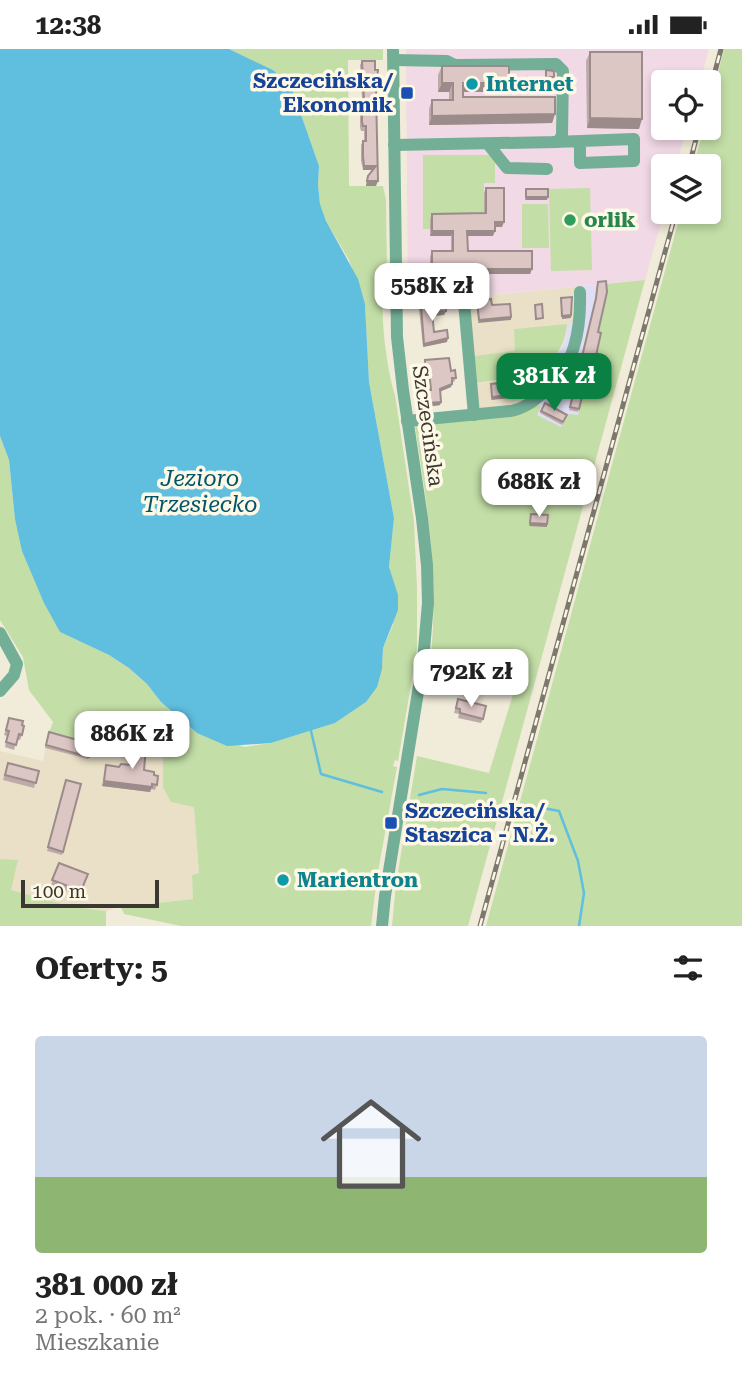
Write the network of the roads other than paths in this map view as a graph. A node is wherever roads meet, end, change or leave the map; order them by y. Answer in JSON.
{"nodes":[{"id":1,"x":393,"y":54,"type":"edge"},
{"id":2,"x":488,"y":144,"type":"junction"},
{"id":3,"x":394,"y":145,"type":"junction"},
{"id":4,"x":547,"y":169,"type":"dead end"},
{"id":5,"x":580,"y":292,"type":"dead end"},
{"id":6,"x":464,"y":302,"type":"dead end"},
{"id":7,"x":474,"y":415,"type":"junction"},
{"id":8,"x":407,"y":421,"type":"junction"},
{"id":9,"x":0,"y":633,"type":"edge"},
{"id":10,"x":0,"y":691,"type":"edge"},
{"id":11,"x":382,"y":926,"type":"edge"}],
"edges":[{"from":1,"to":2,"type":"street"},
{"from":1,"to":3,"type":"street","name":"Szczecińska"},
{"from":2,"to":3,"type":"street"},
{"from":2,"to":4,"type":"street"},
{"from":3,"to":8,"type":"street","name":"Szczecińska"},
{"from":5,"to":7,"type":"street"},
{"from":6,"to":7,"type":"street"},
{"from":7,"to":8,"type":"street"},
{"from":8,"to":11,"type":"street","name":"Szczecińska"},
{"from":9,"to":10,"type":"street"}]}
